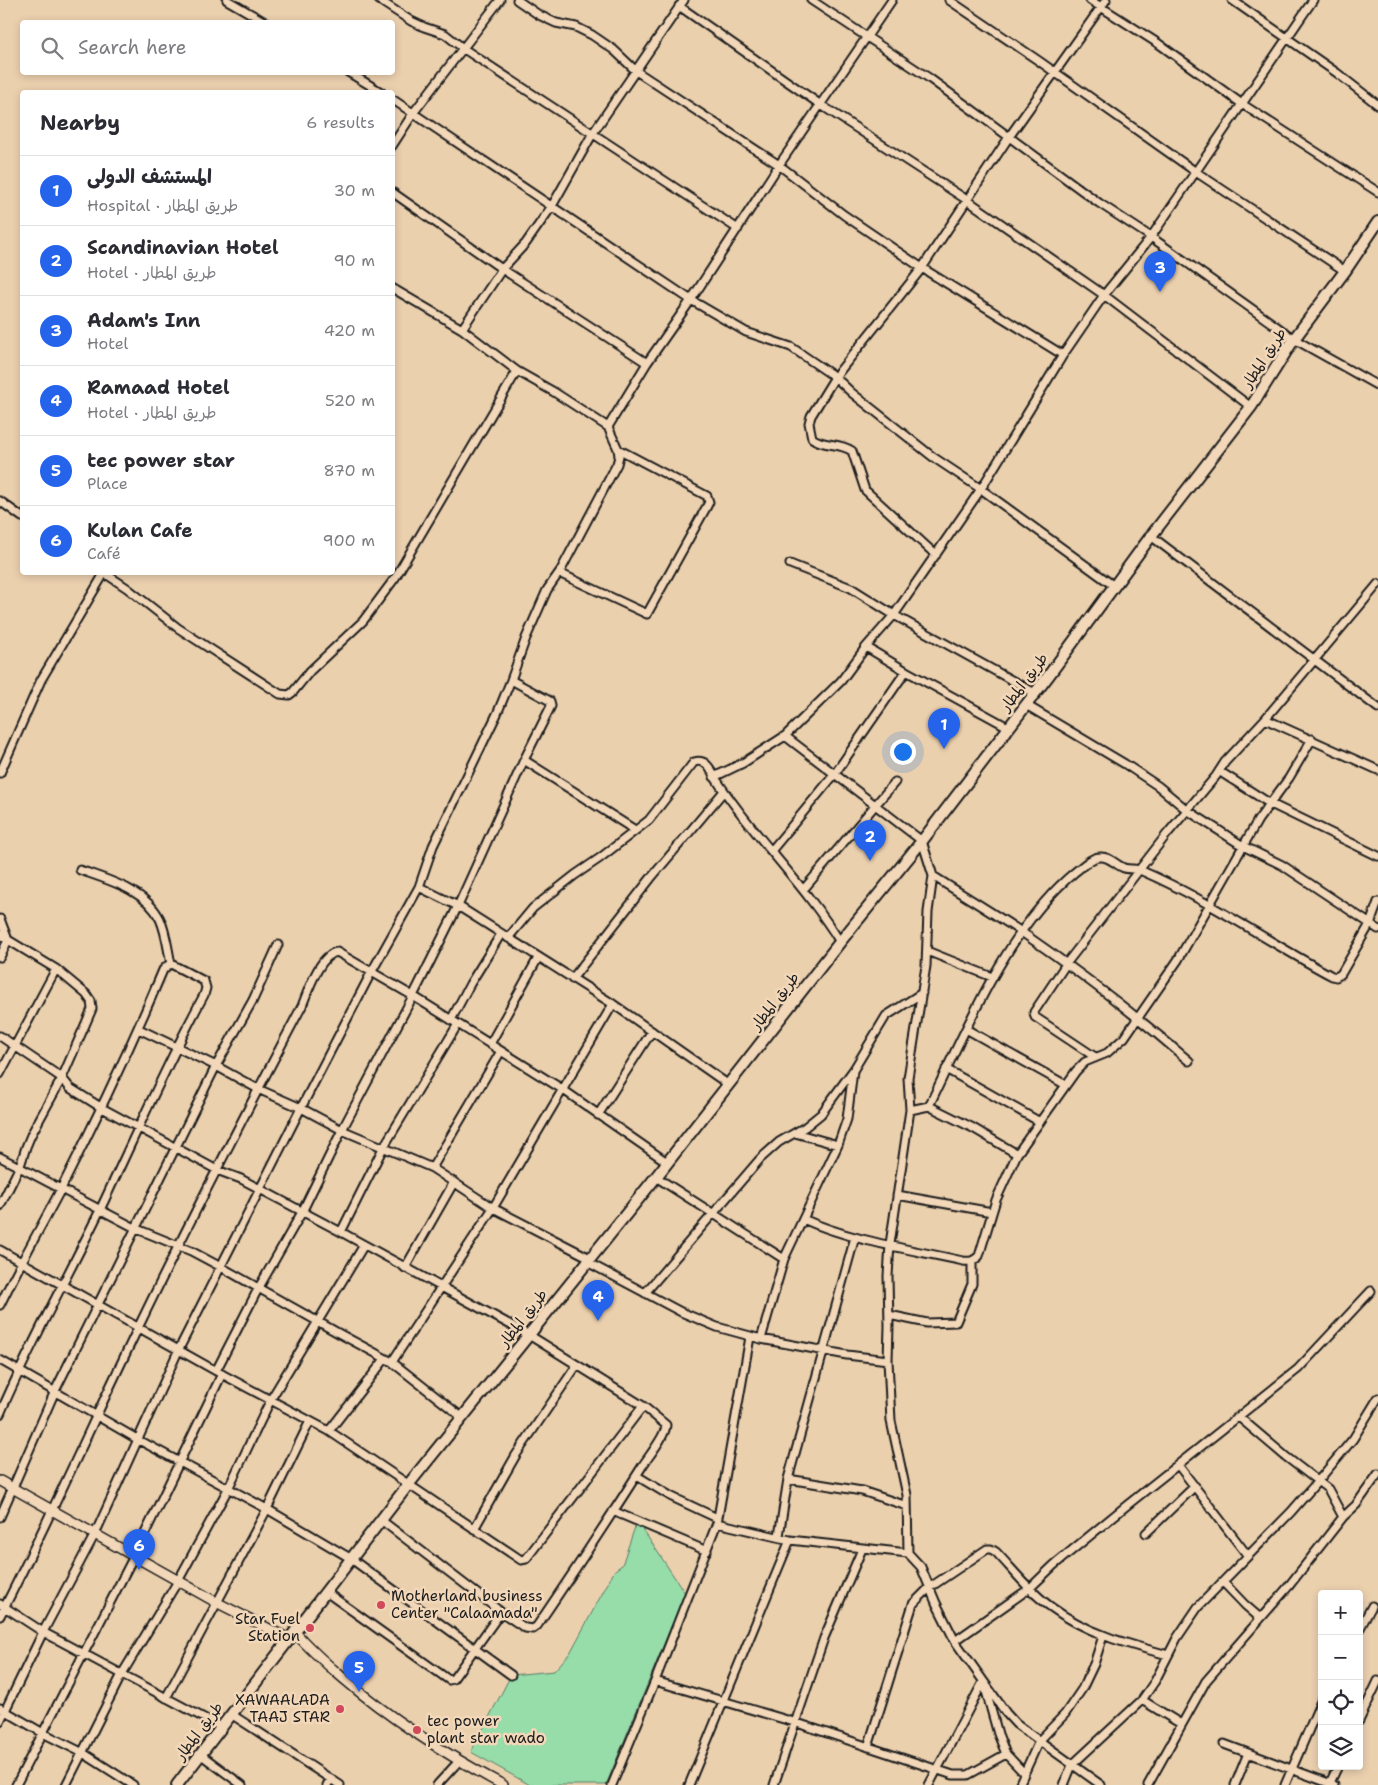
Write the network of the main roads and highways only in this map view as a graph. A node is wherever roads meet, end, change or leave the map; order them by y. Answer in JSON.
{"nodes":[{"id":1,"x":1376,"y":228,"type":"edge"},
{"id":2,"x":177,"y":1785,"type":"edge"}],
"edges":[{"from":1,"to":2,"type":"main road","name":"طريق المطار"}]}
